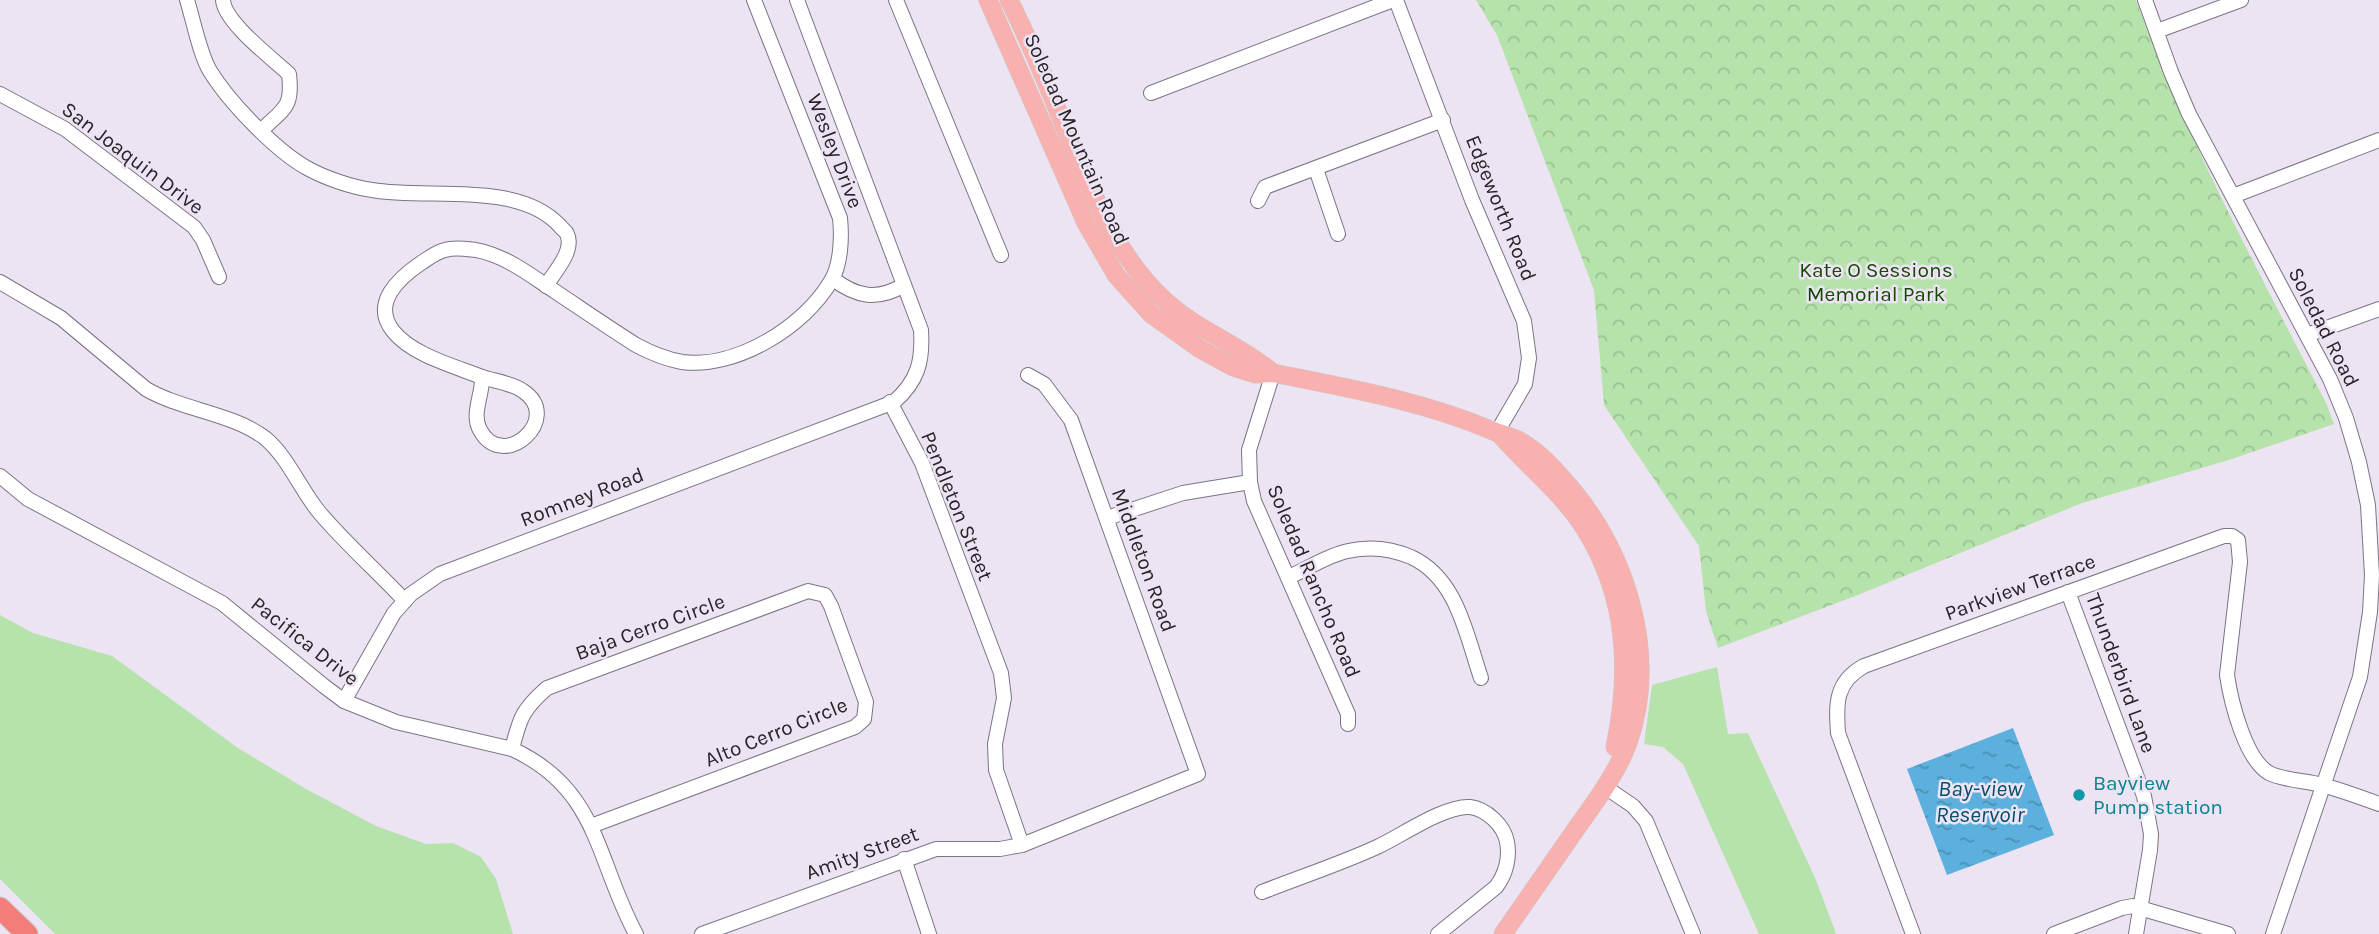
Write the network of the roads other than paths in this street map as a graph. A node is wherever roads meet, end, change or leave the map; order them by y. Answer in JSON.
{"nodes":[{"id":1,"x":187,"y":0,"type":"edge"},
{"id":2,"x":223,"y":0,"type":"edge"},
{"id":3,"x":754,"y":0,"type":"edge"},
{"id":4,"x":797,"y":0,"type":"edge"},
{"id":5,"x":896,"y":0,"type":"edge"},
{"id":6,"x":988,"y":0,"type":"edge"},
{"id":7,"x":1009,"y":0,"type":"edge"},
{"id":8,"x":1395,"y":0,"type":"edge"},
{"id":9,"x":2145,"y":0,"type":"edge"},
{"id":10,"x":2241,"y":0,"type":"edge"},
{"id":11,"x":2157,"y":31,"type":"junction"},
{"id":12,"x":1151,"y":93,"type":"dead end"},
{"id":13,"x":0,"y":94,"type":"edge"},
{"id":14,"x":1443,"y":120,"type":"junction"},
{"id":15,"x":262,"y":130,"type":"junction"},
{"id":16,"x":2379,"y":140,"type":"edge"},
{"id":17,"x":1316,"y":169,"type":"junction"},
{"id":18,"x":2233,"y":196,"type":"junction"},
{"id":19,"x":1258,"y":201,"type":"dead end"},
{"id":20,"x":1338,"y":234,"type":"dead end"},
{"id":21,"x":1001,"y":255,"type":"dead end"},
{"id":22,"x":219,"y":277,"type":"dead end"},
{"id":23,"x":833,"y":279,"type":"junction"},
{"id":24,"x":0,"y":282,"type":"edge"},
{"id":25,"x":904,"y":285,"type":"junction"},
{"id":26,"x":546,"y":286,"type":"junction"},
{"id":27,"x":2379,"y":309,"type":"edge"},
{"id":28,"x":2307,"y":335,"type":"junction"},
{"id":29,"x":1273,"y":373,"type":"junction"},
{"id":30,"x":1028,"y":375,"type":"dead end"},
{"id":31,"x":482,"y":377,"type":"junction"},
{"id":32,"x":890,"y":402,"type":"junction"},
{"id":33,"x":1497,"y":432,"type":"junction"},
{"id":34,"x":0,"y":475,"type":"edge"},
{"id":35,"x":1250,"y":482,"type":"junction"},
{"id":36,"x":1107,"y":518,"type":"junction"},
{"id":37,"x":1289,"y":577,"type":"junction"},
{"id":38,"x":2068,"y":592,"type":"junction"},
{"id":39,"x":405,"y":601,"type":"junction"},
{"id":40,"x":831,"y":606,"type":"joint"},
{"id":41,"x":1481,"y":678,"type":"dead end"},
{"id":42,"x":344,"y":701,"type":"junction"},
{"id":43,"x":1348,"y":724,"type":"dead end"},
{"id":44,"x":512,"y":749,"type":"junction"},
{"id":45,"x":1198,"y":774,"type":"joint"},
{"id":46,"x":2323,"y":785,"type":"junction"},
{"id":47,"x":1605,"y":787,"type":"junction"},
{"id":48,"x":2379,"y":804,"type":"edge"},
{"id":49,"x":591,"y":826,"type":"junction"},
{"id":50,"x":1022,"y":845,"type":"junction"},
{"id":51,"x":904,"y":859,"type":"junction"},
{"id":52,"x":1262,"y":891,"type":"dead end"},
{"id":53,"x":0,"y":908,"type":"edge"},
{"id":54,"x":2140,"y":909,"type":"junction"},
{"id":55,"x":27,"y":934,"type":"edge"},
{"id":56,"x":636,"y":934,"type":"edge"},
{"id":57,"x":702,"y":934,"type":"edge"},
{"id":58,"x":929,"y":934,"type":"edge"},
{"id":59,"x":1438,"y":934,"type":"edge"},
{"id":60,"x":1503,"y":934,"type":"edge"},
{"id":61,"x":1693,"y":934,"type":"edge"},
{"id":62,"x":1913,"y":934,"type":"edge"},
{"id":63,"x":2053,"y":934,"type":"edge"},
{"id":64,"x":2136,"y":934,"type":"edge"},
{"id":65,"x":2228,"y":934,"type":"edge"},
{"id":66,"x":2273,"y":934,"type":"edge"}],
"edges":[{"from":1,"to":15,"type":"street"},
{"from":2,"to":15,"type":"street"},
{"from":3,"to":23,"type":"street","name":"Wesley Drive"},
{"from":4,"to":25,"type":"street"},
{"from":5,"to":21,"type":"street"},
{"from":6,"to":29,"type":"main road","name":"Soledad Mountain Road"},
{"from":7,"to":29,"type":"main road","name":"Soledad Mountain Road"},
{"from":8,"to":12,"type":"street"},
{"from":8,"to":14,"type":"street","name":"Edgeworth Road"},
{"from":9,"to":11,"type":"street","name":"Soledad Road"},
{"from":10,"to":11,"type":"street"},
{"from":11,"to":18,"type":"street","name":"Soledad Road"},
{"from":13,"to":22,"type":"street","name":"San Joaquin Drive"},
{"from":14,"to":17,"type":"street"},
{"from":14,"to":33,"type":"street","name":"Edgeworth Road"},
{"from":15,"to":26,"type":"street"},
{"from":16,"to":18,"type":"street"},
{"from":17,"to":19,"type":"street"},
{"from":17,"to":20,"type":"street"},
{"from":18,"to":28,"type":"street","name":"Soledad Road"},
{"from":23,"to":25,"type":"street"},
{"from":23,"to":26,"type":"street","name":"Wesley Drive"},
{"from":24,"to":39,"type":"street"},
{"from":25,"to":32,"type":"street"},
{"from":26,"to":31,"type":"street","name":"Wesley Drive"},
{"from":27,"to":28,"type":"street"},
{"from":28,"to":46,"type":"street","name":"Soledad Road"},
{"from":29,"to":33,"type":"main road","name":"Soledad Mountain Road"},
{"from":29,"to":35,"type":"street","name":"Soledad Rancho Road"},
{"from":30,"to":36,"type":"street","name":"Middleton Road"},
{"from":31,"to":31,"type":"street"},
{"from":32,"to":39,"type":"street","name":"Romney Road"},
{"from":32,"to":50,"type":"street","name":"Pendleton Street"},
{"from":33,"to":47,"type":"main road"},
{"from":33,"to":47,"type":"main road","name":"Soledad Mountain Road"},
{"from":34,"to":42,"type":"street","name":"Pacifica Drive"},
{"from":35,"to":36,"type":"street"},
{"from":35,"to":37,"type":"street","name":"Soledad Rancho Road"},
{"from":36,"to":45,"type":"street","name":"Middleton Road"},
{"from":37,"to":41,"type":"street"},
{"from":37,"to":43,"type":"street","name":"Soledad Rancho Road"},
{"from":38,"to":46,"type":"street","name":"Parkview Terrace"},
{"from":38,"to":54,"type":"street","name":"Thunderbird Lane"},
{"from":38,"to":62,"type":"street","name":"Parkview Terrace"},
{"from":39,"to":42,"type":"street","name":"Romney Road"},
{"from":40,"to":44,"type":"street","name":"Baja Cerro Circle"},
{"from":40,"to":49,"type":"street","name":"Alto Cerro Circle"},
{"from":42,"to":44,"type":"street","name":"Pacifica Drive"},
{"from":44,"to":49,"type":"street","name":"Pacifica Drive"},
{"from":45,"to":50,"type":"street","name":"Amity Street"},
{"from":46,"to":48,"type":"street"},
{"from":46,"to":66,"type":"street","name":"Soledad Road"},
{"from":47,"to":60,"type":"main road","name":"Soledad Mountain Road"},
{"from":47,"to":61,"type":"street"},
{"from":49,"to":56,"type":"street","name":"Pacifica Drive"},
{"from":50,"to":51,"type":"street","name":"Amity Street"},
{"from":51,"to":57,"type":"street","name":"Amity Street"},
{"from":51,"to":58,"type":"street"},
{"from":52,"to":59,"type":"street"},
{"from":53,"to":55,"type":"highway"},
{"from":54,"to":63,"type":"street"},
{"from":54,"to":64,"type":"street","name":"Thunderbird Lane"},
{"from":54,"to":65,"type":"street"}]}
